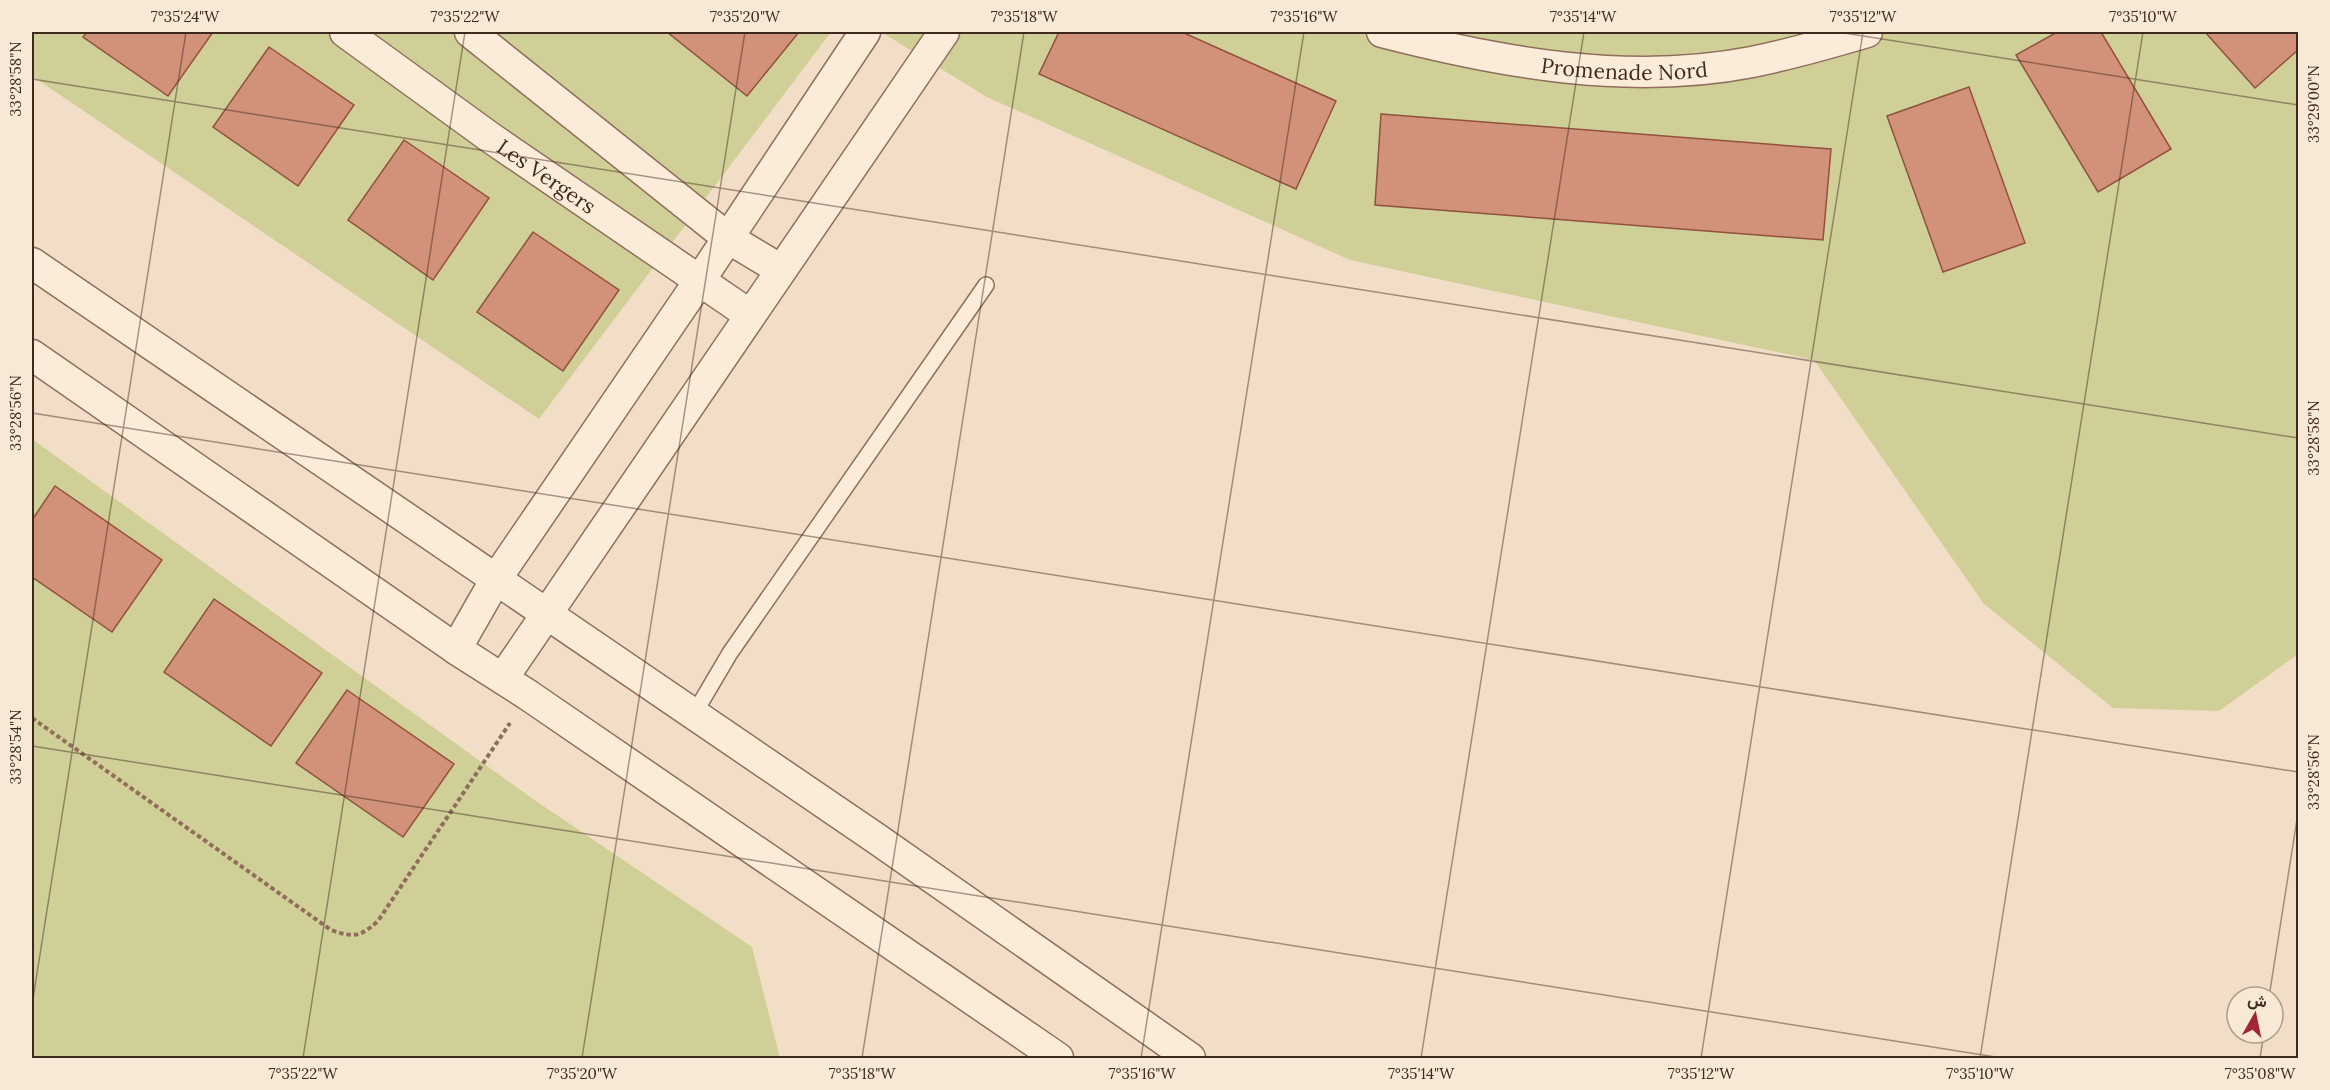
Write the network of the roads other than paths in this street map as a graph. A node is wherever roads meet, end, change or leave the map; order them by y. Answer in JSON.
{"nodes":[{"id":1,"x":345,"y":32,"type":"edge"},
{"id":2,"x":470,"y":32,"type":"edge"},
{"id":3,"x":865,"y":32,"type":"edge"},
{"id":4,"x":944,"y":32,"type":"edge"},
{"id":5,"x":1382,"y":32,"type":"edge"},
{"id":6,"x":1867,"y":32,"type":"edge"},
{"id":7,"x":728,"y":238,"type":"junction"},
{"id":8,"x":32,"y":263,"type":"edge"},
{"id":9,"x":781,"y":270,"type":"junction"},
{"id":10,"x":700,"y":280,"type":"junction"},
{"id":11,"x":986,"y":285,"type":"dead end"},
{"id":12,"x":750,"y":315,"type":"junction"},
{"id":13,"x":32,"y":355,"type":"edge"},
{"id":14,"x":496,"y":579,"type":"junction"},
{"id":15,"x":545,"y":614,"type":"junction"},
{"id":16,"x":456,"y":649,"type":"junction"},
{"id":17,"x":503,"y":678,"type":"junction"},
{"id":18,"x":693,"y":714,"type":"junction"},
{"id":19,"x":1058,"y":1059,"type":"edge"},
{"id":20,"x":1190,"y":1059,"type":"edge"}],
"edges":[{"from":1,"to":10,"type":"street","name":"Les Vergers"},
{"from":2,"to":7,"type":"street"},
{"from":3,"to":7,"type":"street"},
{"from":4,"to":9,"type":"street"},
{"from":5,"to":6,"type":"street","name":"Promenade Nord"},
{"from":7,"to":9,"type":"street"},
{"from":7,"to":10,"type":"street"},
{"from":8,"to":14,"type":"street"},
{"from":9,"to":12,"type":"street"},
{"from":10,"to":12,"type":"street","name":"Les Vergers"},
{"from":10,"to":14,"type":"street"},
{"from":11,"to":18,"type":"lane"},
{"from":12,"to":15,"type":"street"},
{"from":13,"to":16,"type":"street"},
{"from":14,"to":15,"type":"street"},
{"from":14,"to":16,"type":"street"},
{"from":15,"to":17,"type":"street"},
{"from":15,"to":18,"type":"street"},
{"from":16,"to":17,"type":"street"},
{"from":17,"to":19,"type":"street"},
{"from":18,"to":20,"type":"street"}]}
